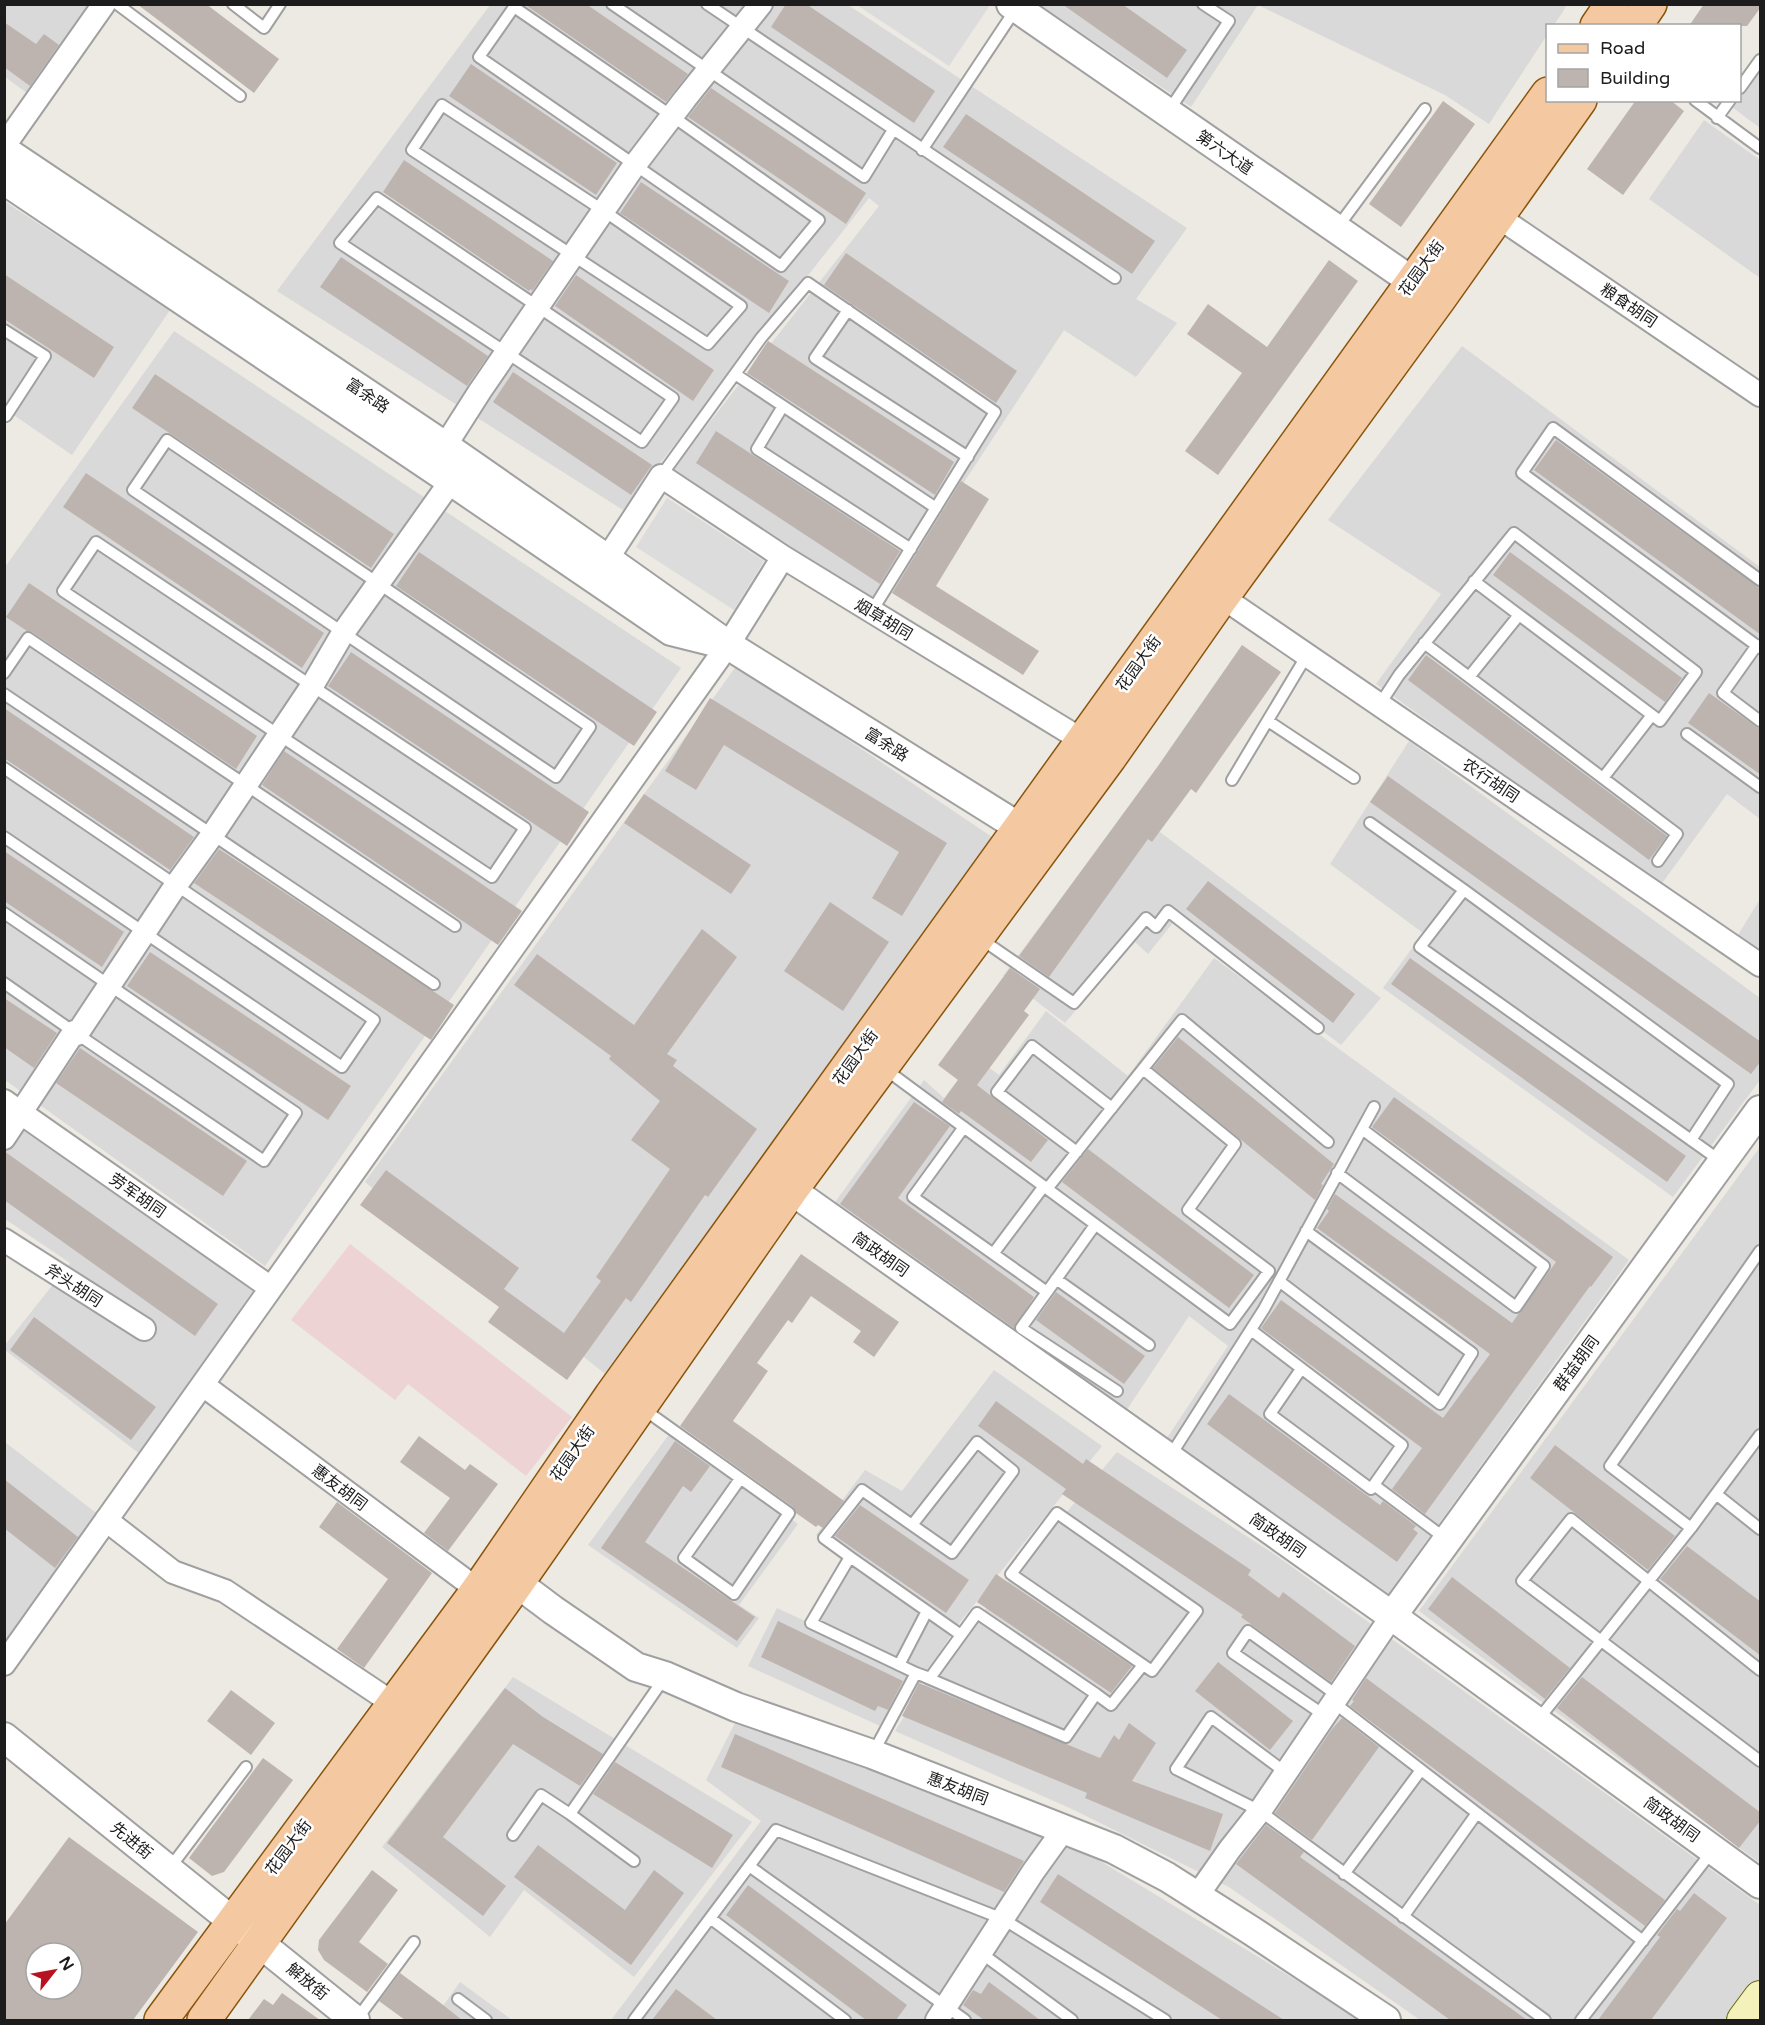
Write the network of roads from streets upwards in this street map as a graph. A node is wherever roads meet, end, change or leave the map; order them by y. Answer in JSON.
{"nodes":[{"id":1,"x":104,"y":4,"type":"edge"},
{"id":2,"x":761,"y":4,"type":"edge"},
{"id":3,"x":1612,"y":4,"type":"edge"},
{"id":4,"x":1650,"y":4,"type":"edge"},
{"id":5,"x":1021,"y":8,"type":"edge"},
{"id":6,"x":1598,"y":24,"type":"edge"},
{"id":7,"x":1636,"y":24,"type":"edge"},
{"id":8,"x":1546,"y":97,"type":"edge"},
{"id":9,"x":1579,"y":102,"type":"edge"},
{"id":10,"x":4,"y":148,"type":"edge"},
{"id":11,"x":4,"y":180,"type":"edge"},
{"id":12,"x":1497,"y":216,"type":"junction"},
{"id":13,"x":1412,"y":280,"type":"junction"},
{"id":14,"x":1439,"y":300,"type":"junction"},
{"id":15,"x":1761,"y":395,"type":"edge"},
{"id":16,"x":445,"y":446,"type":"junction"},
{"id":17,"x":452,"y":481,"type":"junction"},
{"id":18,"x":783,"y":557,"type":"junction"},
{"id":19,"x":607,"y":559,"type":"junction"},
{"id":20,"x":1222,"y":597,"type":"junction"},
{"id":21,"x":728,"y":645,"type":"junction"},
{"id":22,"x":1096,"y":749,"type":"junction"},
{"id":23,"x":1034,"y":836,"type":"junction"},
{"id":24,"x":1761,"y":965,"type":"edge"},
{"id":25,"x":13,"y":1107,"type":"edge"},
{"id":26,"x":1761,"y":1110,"type":"edge"},
{"id":27,"x":4,"y":1138,"type":"edge"},
{"id":28,"x":791,"y":1190,"type":"junction"},
{"id":29,"x":4,"y":1240,"type":"edge"},
{"id":30,"x":271,"y":1288,"type":"junction"},
{"id":31,"x":144,"y":1329,"type":"dead end"},
{"id":32,"x":203,"y":1385,"type":"junction"},
{"id":33,"x":106,"y":1520,"type":"junction"},
{"id":34,"x":517,"y":1583,"type":"junction"},
{"id":35,"x":478,"y":1590,"type":"junction"},
{"id":36,"x":1392,"y":1616,"type":"junction"},
{"id":37,"x":4,"y":1664,"type":"edge"},
{"id":38,"x":394,"y":1704,"type":"junction"},
{"id":39,"x":4,"y":1737,"type":"edge"},
{"id":40,"x":1064,"y":1829,"type":"junction"},
{"id":41,"x":1761,"y":1884,"type":"edge"},
{"id":42,"x":1197,"y":1896,"type":"junction"},
{"id":43,"x":233,"y":1921,"type":"junction"},
{"id":44,"x":260,"y":1942,"type":"junction"},
{"id":45,"x":1761,"y":1997,"type":"edge"},
{"id":46,"x":942,"y":2013,"type":"edge"},
{"id":47,"x":161,"y":2020,"type":"edge"},
{"id":48,"x":204,"y":2020,"type":"edge"},
{"id":49,"x":355,"y":2020,"type":"edge"},
{"id":50,"x":1386,"y":2020,"type":"edge"},
{"id":51,"x":1743,"y":2020,"type":"edge"}],
"edges":[{"from":1,"to":10,"type":"street"},
{"from":2,"to":16,"type":"street"},
{"from":3,"to":6,"type":"main road"},
{"from":4,"to":7,"type":"main road"},
{"from":5,"to":13,"type":"street","name":"第六大道"},
{"from":8,"to":13,"type":"main road","name":"花园大街"},
{"from":9,"to":12,"type":"main road","name":"花园大街"},
{"from":10,"to":16,"type":"street","name":"富余路"},
{"from":11,"to":17,"type":"street","name":"富余路"},
{"from":12,"to":14,"type":"main road","name":"花园大街"},
{"from":12,"to":15,"type":"street","name":"粮食胡同"},
{"from":13,"to":14,"type":"street","name":"第六大道"},
{"from":13,"to":22,"type":"main road","name":"花园大街"},
{"from":14,"to":20,"type":"main road","name":"花园大街"},
{"from":16,"to":19,"type":"street","name":"富余路"},
{"from":17,"to":21,"type":"street","name":"富余路"},
{"from":17,"to":25,"type":"street"},
{"from":18,"to":19,"type":"street","name":"烟草胡同"},
{"from":18,"to":21,"type":"street"},
{"from":18,"to":22,"type":"street","name":"烟草胡同"},
{"from":19,"to":21,"type":"street","name":"富余路"},
{"from":20,"to":22,"type":"main road","name":"花园大街"},
{"from":20,"to":24,"type":"street","name":"农行胡同"},
{"from":21,"to":23,"type":"street","name":"富余路"},
{"from":21,"to":30,"type":"street"},
{"from":22,"to":23,"type":"main road","name":"花园大街"},
{"from":23,"to":28,"type":"main road","name":"花园大街"},
{"from":23,"to":35,"type":"main road","name":"花园大街"},
{"from":25,"to":27,"type":"street"},
{"from":25,"to":30,"type":"street","name":"劳军胡同"},
{"from":26,"to":36,"type":"street","name":"群益胡同"},
{"from":28,"to":34,"type":"main road","name":"花园大街"},
{"from":28,"to":36,"type":"street","name":"简政胡同"},
{"from":29,"to":31,"type":"street","name":"斧头胡同"},
{"from":30,"to":32,"type":"street"},
{"from":32,"to":33,"type":"street"},
{"from":32,"to":35,"type":"street","name":"惠友胡同"},
{"from":33,"to":37,"type":"street"},
{"from":33,"to":38,"type":"street"},
{"from":34,"to":40,"type":"street","name":"惠友胡同"},
{"from":34,"to":44,"type":"main road","name":"花园大街"},
{"from":35,"to":38,"type":"main road","name":"花园大街"},
{"from":36,"to":41,"type":"street","name":"简政胡同"},
{"from":36,"to":42,"type":"street"},
{"from":38,"to":43,"type":"main road","name":"花园大街"},
{"from":39,"to":43,"type":"street","name":"先进街"},
{"from":40,"to":42,"type":"street","name":"惠友胡同"},
{"from":40,"to":46,"type":"street"},
{"from":42,"to":50,"type":"street","name":"惠友胡同"},
{"from":43,"to":44,"type":"street","name":"先进街"},
{"from":43,"to":47,"type":"main road","name":"花园大街"},
{"from":44,"to":48,"type":"main road","name":"花园大街"},
{"from":44,"to":49,"type":"street","name":"解放街"},
{"from":45,"to":51,"type":"main road"}]}
